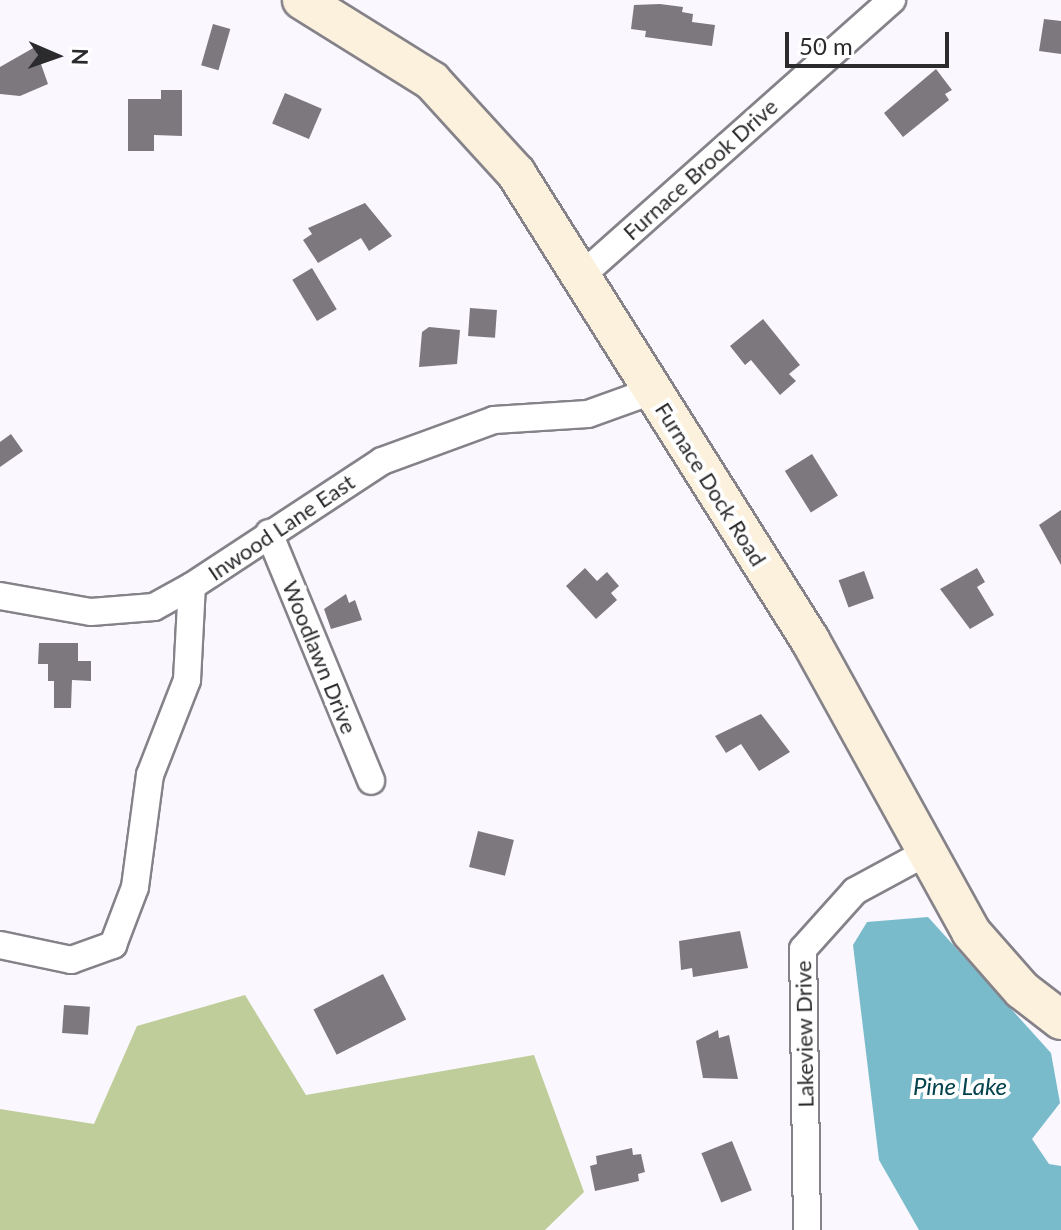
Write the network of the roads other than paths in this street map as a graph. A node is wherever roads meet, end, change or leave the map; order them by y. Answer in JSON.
{"nodes":[{"id":1,"x":302,"y":0,"type":"edge"},
{"id":2,"x":892,"y":0,"type":"edge"},
{"id":3,"x":581,"y":276,"type":"junction"},
{"id":4,"x":652,"y":391,"type":"junction"},
{"id":5,"x":269,"y":533,"type":"junction"},
{"id":6,"x":192,"y":586,"type":"junction"},
{"id":7,"x":0,"y":596,"type":"edge"},
{"id":8,"x":371,"y":781,"type":"dead end"},
{"id":9,"x":927,"y":852,"type":"junction"},
{"id":10,"x":0,"y":945,"type":"edge"},
{"id":11,"x":1061,"y":1020,"type":"edge"},
{"id":12,"x":807,"y":1230,"type":"edge"}],
"edges":[{"from":1,"to":3,"type":"street","name":"Furnace Dock Road"},
{"from":2,"to":3,"type":"street","name":"Furnace Brook Drive"},
{"from":3,"to":4,"type":"street","name":"Furnace Dock Road"},
{"from":4,"to":5,"type":"street","name":"Inwood Lane East"},
{"from":4,"to":9,"type":"street","name":"Furnace Dock Road"},
{"from":5,"to":6,"type":"street","name":"Inwood Lane East"},
{"from":5,"to":8,"type":"street","name":"Woodlawn Drive"},
{"from":6,"to":7,"type":"street"},
{"from":6,"to":10,"type":"street","name":"Inwood Lane East"},
{"from":9,"to":11,"type":"street","name":"Furnace Dock Road"},
{"from":9,"to":12,"type":"street","name":"Lakeview Drive"}]}
